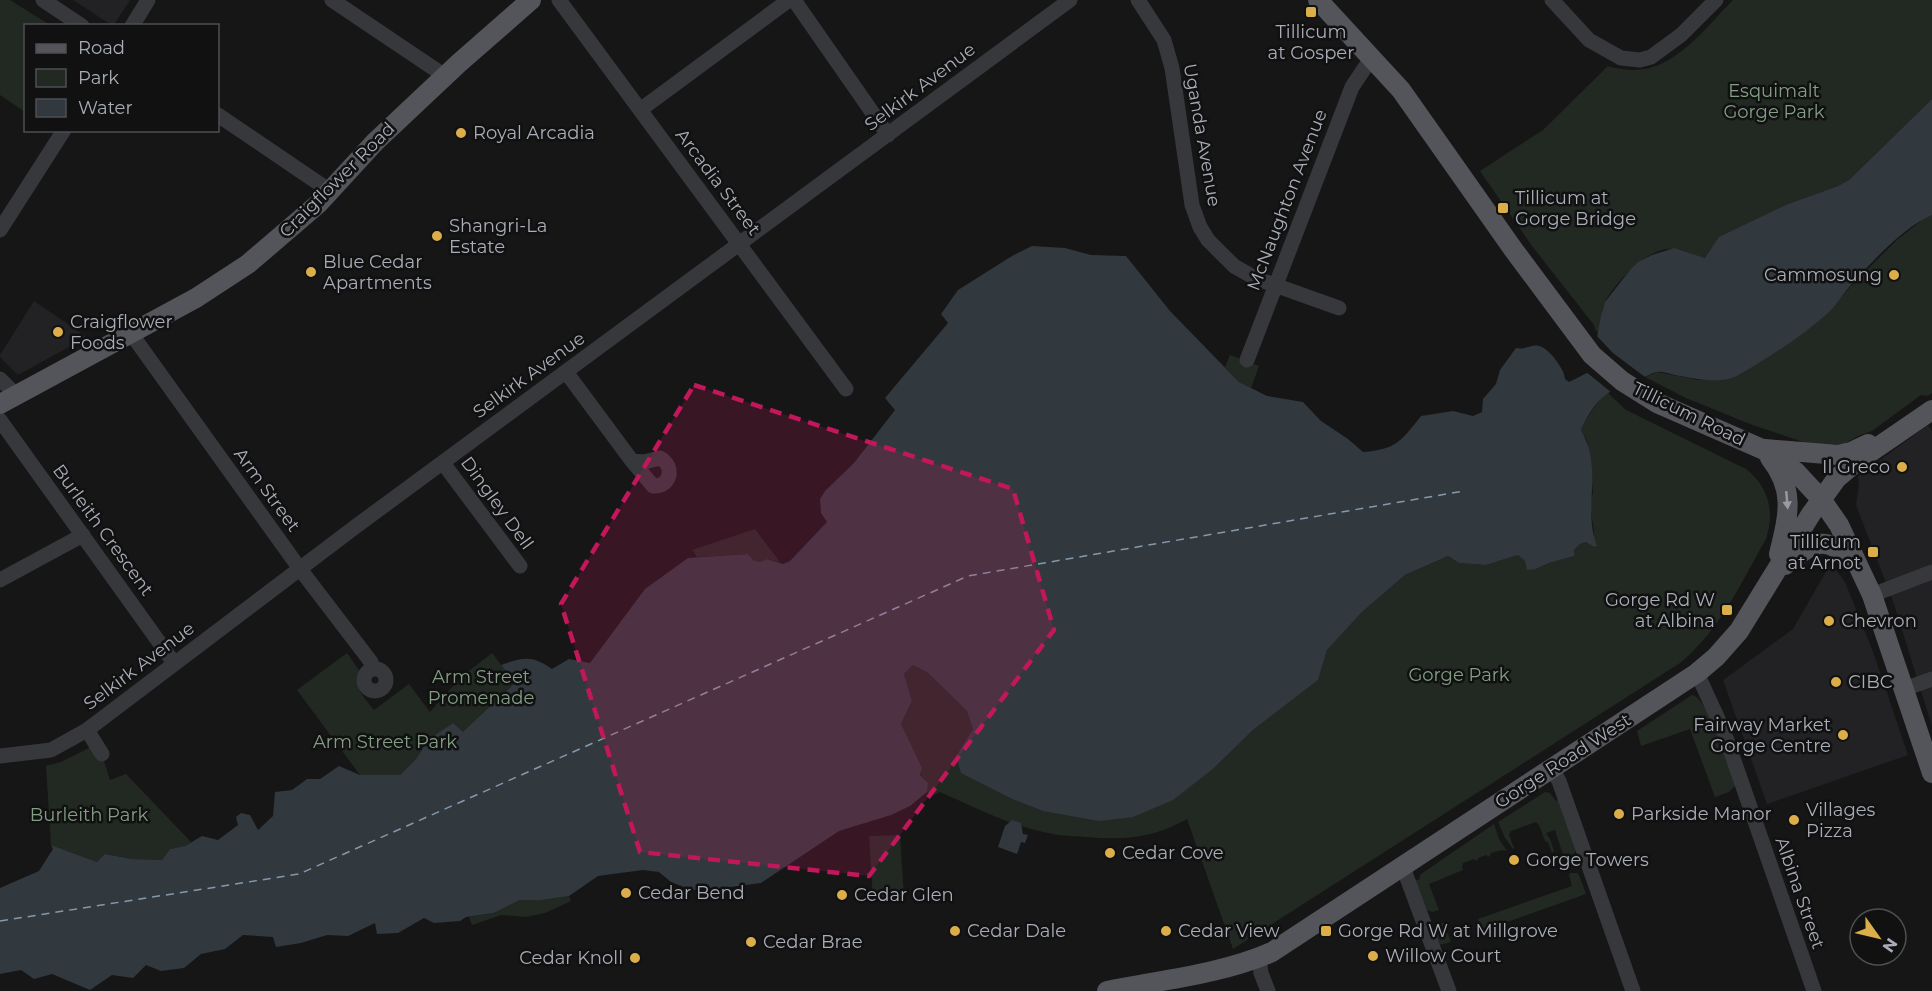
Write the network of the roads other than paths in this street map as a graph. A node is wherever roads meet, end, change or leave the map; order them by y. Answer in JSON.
{"nodes":[{"id":1,"x":43,"y":0,"type":"edge"},
{"id":2,"x":148,"y":0,"type":"edge"},
{"id":3,"x":332,"y":0,"type":"edge"},
{"id":4,"x":531,"y":0,"type":"edge"},
{"id":5,"x":559,"y":0,"type":"edge"},
{"id":6,"x":789,"y":0,"type":"edge"},
{"id":7,"x":794,"y":0,"type":"edge"},
{"id":8,"x":1070,"y":0,"type":"edge"},
{"id":9,"x":1138,"y":0,"type":"edge"},
{"id":10,"x":1318,"y":0,"type":"edge"},
{"id":11,"x":1552,"y":0,"type":"edge"},
{"id":12,"x":1716,"y":0,"type":"edge"},
{"id":13,"x":79,"y":24,"type":"edge"},
{"id":14,"x":133,"y":24,"type":"edge"},
{"id":15,"x":1372,"y":57,"type":"junction"},
{"id":16,"x":445,"y":76,"type":"junction"},
{"id":17,"x":640,"y":110,"type":"junction"},
{"id":18,"x":219,"y":116,"type":"edge"},
{"id":19,"x":63,"y":132,"type":"edge"},
{"id":20,"x":888,"y":135,"type":"junction"},
{"id":21,"x":330,"y":190,"type":"junction"},
{"id":22,"x":0,"y":230,"type":"edge"},
{"id":23,"x":740,"y":244,"type":"junction"},
{"id":24,"x":1275,"y":285,"type":"junction"},
{"id":25,"x":1339,"y":308,"type":"dead end"},
{"id":26,"x":130,"y":332,"type":"junction"},
{"id":27,"x":1247,"y":360,"type":"dead end"},
{"id":28,"x":566,"y":372,"type":"junction"},
{"id":29,"x":0,"y":379,"type":"edge"},
{"id":30,"x":846,"y":389,"type":"dead end"},
{"id":31,"x":8,"y":399,"type":"edge"},
{"id":32,"x":1932,"y":410,"type":"edge"},
{"id":33,"x":0,"y":420,"type":"edge"},
{"id":34,"x":1898,"y":433,"type":"junction"},
{"id":35,"x":1762,"y":449,"type":"junction"},
{"id":36,"x":632,"y":461,"type":"dead end"},
{"id":37,"x":443,"y":463,"type":"junction"},
{"id":38,"x":1821,"y":499,"type":"junction"},
{"id":39,"x":83,"y":535,"type":"junction"},
{"id":40,"x":1856,"y":559,"type":"junction"},
{"id":41,"x":520,"y":566,"type":"dead end"},
{"id":42,"x":300,"y":569,"type":"junction"},
{"id":43,"x":1775,"y":572,"type":"junction"},
{"id":44,"x":1932,"y":572,"type":"edge"},
{"id":45,"x":0,"y":580,"type":"edge"},
{"id":46,"x":1872,"y":596,"type":"junction"},
{"id":47,"x":174,"y":663,"type":"junction"},
{"id":48,"x":373,"y":669,"type":"dead end"},
{"id":49,"x":1697,"y":673,"type":"junction"},
{"id":50,"x":1932,"y":679,"type":"edge"},
{"id":51,"x":1904,"y":689,"type":"junction"},
{"id":52,"x":87,"y":730,"type":"junction"},
{"id":53,"x":102,"y":754,"type":"dead end"},
{"id":54,"x":0,"y":756,"type":"edge"},
{"id":55,"x":1552,"y":769,"type":"junction"},
{"id":56,"x":1932,"y":773,"type":"edge"},
{"id":57,"x":1403,"y":867,"type":"junction"},
{"id":58,"x":1259,"y":958,"type":"junction"},
{"id":59,"x":1107,"y":991,"type":"edge"},
{"id":60,"x":1268,"y":991,"type":"edge"},
{"id":61,"x":1449,"y":991,"type":"edge"},
{"id":62,"x":1633,"y":991,"type":"edge"},
{"id":63,"x":1814,"y":991,"type":"edge"}],
"edges":[{"from":1,"to":13,"type":"street"},
{"from":2,"to":14,"type":"street"},
{"from":3,"to":16,"type":"street"},
{"from":4,"to":16,"type":"main road","name":"Craigflower Road"},
{"from":5,"to":17,"type":"street","name":"Arcadia Street"},
{"from":6,"to":17,"type":"street"},
{"from":7,"to":20,"type":"street"},
{"from":8,"to":20,"type":"street","name":"Selkirk Avenue"},
{"from":9,"to":24,"type":"street","name":"Uganda Avenue"},
{"from":10,"to":15,"type":"main road","name":"Tillicum Road"},
{"from":11,"to":12,"type":"street"},
{"from":15,"to":24,"type":"street","name":"McNaughton Avenue"},
{"from":15,"to":35,"type":"main road","name":"Tillicum Road"},
{"from":16,"to":21,"type":"main road","name":"Craigflower Road"},
{"from":17,"to":23,"type":"street","name":"Arcadia Street"},
{"from":18,"to":21,"type":"street"},
{"from":19,"to":22,"type":"street"},
{"from":20,"to":23,"type":"street","name":"Selkirk Avenue"},
{"from":21,"to":26,"type":"main road","name":"Craigflower Road"},
{"from":23,"to":28,"type":"street","name":"Selkirk Avenue"},
{"from":23,"to":30,"type":"street","name":"Arcadia Street"},
{"from":24,"to":25,"type":"street","name":"Uganda Avenue"},
{"from":24,"to":27,"type":"street","name":"McNaughton Avenue"},
{"from":26,"to":31,"type":"main road","name":"Craigflower Road"},
{"from":26,"to":42,"type":"street","name":"Arm Street"},
{"from":28,"to":36,"type":"street"},
{"from":28,"to":37,"type":"street","name":"Selkirk Avenue"},
{"from":29,"to":31,"type":"street"},
{"from":32,"to":34,"type":"main road","name":"Gorge Road West"},
{"from":33,"to":39,"type":"street","name":"Burleith Crescent"},
{"from":34,"to":35,"type":"main road"},
{"from":34,"to":38,"type":"main road","name":"Gorge Road West"},
{"from":35,"to":38,"type":"main road","name":"Tillicum Road"},
{"from":35,"to":43,"type":"main road","one_way":true},
{"from":37,"to":41,"type":"street","name":"Dingley Dell"},
{"from":37,"to":42,"type":"street","name":"Selkirk Avenue"},
{"from":38,"to":40,"type":"main road","name":"Tillicum Road"},
{"from":38,"to":43,"type":"main road","name":"Gorge Road West"},
{"from":39,"to":45,"type":"street"},
{"from":39,"to":47,"type":"street","name":"Burleith Crescent"},
{"from":40,"to":43,"type":"main road"},
{"from":40,"to":46,"type":"main road","name":"Tillicum Road"},
{"from":42,"to":47,"type":"street","name":"Selkirk Avenue"},
{"from":42,"to":48,"type":"street","name":"Arm Street"},
{"from":43,"to":49,"type":"main road","name":"Gorge Road West"},
{"from":44,"to":46,"type":"street"},
{"from":46,"to":51,"type":"main road","name":"Tillicum Road"},
{"from":47,"to":52,"type":"street","name":"Selkirk Avenue"},
{"from":49,"to":55,"type":"main road","name":"Gorge Road West"},
{"from":49,"to":63,"type":"street","name":"Albina Street"},
{"from":50,"to":51,"type":"street"},
{"from":51,"to":56,"type":"main road","name":"Tillicum Road"},
{"from":52,"to":53,"type":"street"},
{"from":52,"to":54,"type":"street","name":"Selkirk Avenue"},
{"from":55,"to":57,"type":"main road","name":"Gorge Road West"},
{"from":55,"to":62,"type":"street"},
{"from":57,"to":58,"type":"main road","name":"Gorge Road West"},
{"from":57,"to":61,"type":"street"},
{"from":58,"to":59,"type":"main road","name":"Gorge Road West"},
{"from":58,"to":60,"type":"street"}]}
